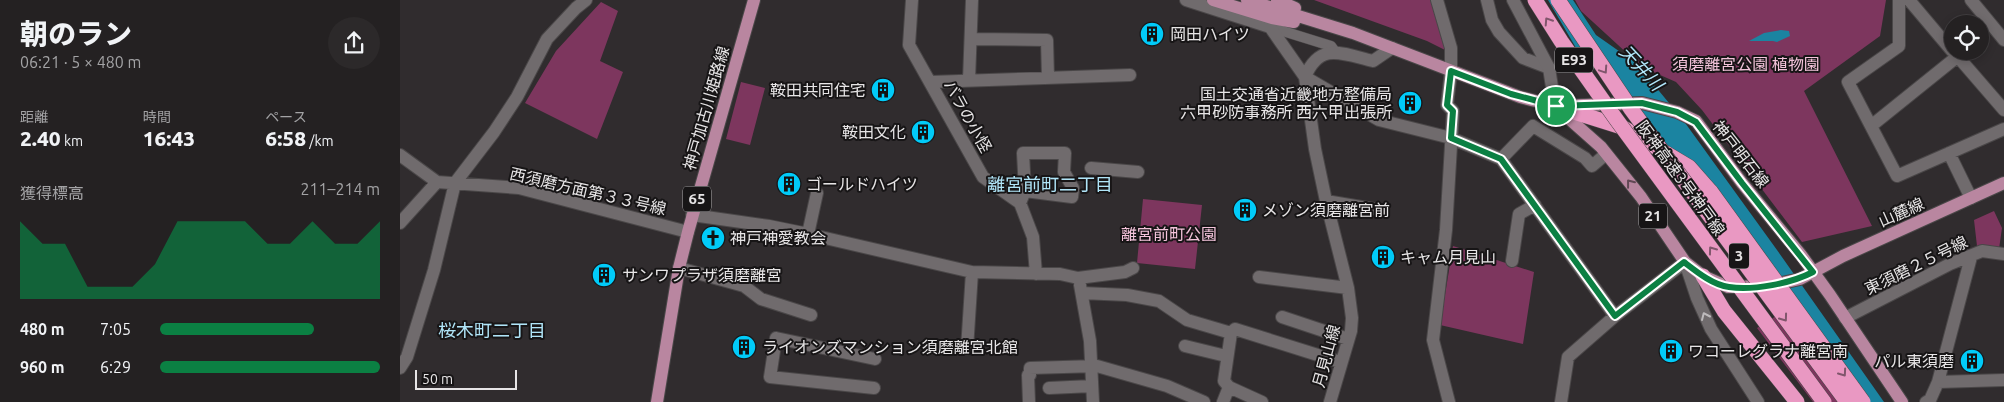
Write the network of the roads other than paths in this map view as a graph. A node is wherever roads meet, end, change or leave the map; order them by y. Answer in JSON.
{"nodes":[{"id":1,"x":586,"y":0,"type":"edge"},
{"id":2,"x":754,"y":0,"type":"edge"},
{"id":3,"x":912,"y":0,"type":"edge"},
{"id":4,"x":972,"y":0,"type":"edge"},
{"id":5,"x":1186,"y":0,"type":"edge"},
{"id":6,"x":1213,"y":0,"type":"edge"},
{"id":7,"x":1247,"y":0,"type":"edge"},
{"id":8,"x":1277,"y":0,"type":"edge"},
{"id":9,"x":1436,"y":0,"type":"edge"},
{"id":10,"x":1487,"y":0,"type":"edge"},
{"id":11,"x":1514,"y":0,"type":"edge"},
{"id":12,"x":1535,"y":0,"type":"edge"},
{"id":13,"x":1558,"y":0,"type":"edge"},
{"id":14,"x":1899,"y":0,"type":"edge"},
{"id":15,"x":1909,"y":0,"type":"edge"},
{"id":16,"x":1970,"y":0,"type":"edge"},
{"id":17,"x":2000,"y":25,"type":"edge"},
{"id":18,"x":1270,"y":27,"type":"junction"},
{"id":19,"x":1353,"y":33,"type":"junction"},
{"id":20,"x":971,"y":40,"type":"junction"},
{"id":21,"x":2004,"y":40,"type":"edge"},
{"id":22,"x":1944,"y":41,"type":"edge"},
{"id":23,"x":1392,"y":48,"type":"junction"},
{"id":24,"x":1336,"y":53,"type":"junction"},
{"id":25,"x":1946,"y":60,"type":"edge"},
{"id":26,"x":1960,"y":60,"type":"edge"},
{"id":27,"x":1549,"y":68,"type":"junction"},
{"id":28,"x":1451,"y":71,"type":"junction"},
{"id":29,"x":1130,"y":75,"type":"dead end"},
{"id":30,"x":1305,"y":77,"type":"junction"},
{"id":31,"x":1048,"y":78,"type":"junction"},
{"id":32,"x":969,"y":80,"type":"junction"},
{"id":33,"x":930,"y":82,"type":"junction"},
{"id":34,"x":1556,"y":106,"type":"junction"},
{"id":35,"x":1631,"y":110,"type":"joint"},
{"id":36,"x":2004,"y":110,"type":"edge"},
{"id":37,"x":1616,"y":119,"type":"joint"},
{"id":38,"x":1871,"y":126,"type":"junction"},
{"id":39,"x":2004,"y":128,"type":"edge"},
{"id":40,"x":1451,"y":138,"type":"junction"},
{"id":41,"x":1949,"y":153,"type":"junction"},
{"id":42,"x":1606,"y":154,"type":"junction"},
{"id":43,"x":400,"y":155,"type":"edge"},
{"id":44,"x":1501,"y":159,"type":"junction"},
{"id":45,"x":1090,"y":168,"type":"dead end"},
{"id":46,"x":1138,"y":172,"type":"dead end"},
{"id":47,"x":437,"y":182,"type":"junction"},
{"id":48,"x":455,"y":183,"type":"junction"},
{"id":49,"x":2004,"y":183,"type":"edge"},
{"id":50,"x":1025,"y":191,"type":"junction"},
{"id":51,"x":817,"y":192,"type":"dead end"},
{"id":52,"x":1970,"y":198,"type":"junction"},
{"id":53,"x":1326,"y":201,"type":"junction"},
{"id":54,"x":1020,"y":203,"type":"junction"},
{"id":55,"x":1535,"y":205,"type":"junction"},
{"id":56,"x":1373,"y":209,"type":"dead end"},
{"id":57,"x":692,"y":215,"type":"junction"},
{"id":58,"x":400,"y":223,"type":"edge"},
{"id":59,"x":688,"y":232,"type":"junction"},
{"id":60,"x":808,"y":234,"type":"junction"},
{"id":61,"x":2004,"y":254,"type":"edge"},
{"id":62,"x":1971,"y":256,"type":"junction"},
{"id":63,"x":1512,"y":261,"type":"dead end"},
{"id":64,"x":1684,"y":262,"type":"junction"},
{"id":65,"x":679,"y":268,"type":"junction"},
{"id":66,"x":1133,"y":268,"type":"dead end"},
{"id":67,"x":972,"y":272,"type":"junction"},
{"id":68,"x":1813,"y":272,"type":"junction"},
{"id":69,"x":1036,"y":274,"type":"junction"},
{"id":70,"x":1259,"y":276,"type":"dead end"},
{"id":71,"x":1703,"y":276,"type":"junction"},
{"id":72,"x":1078,"y":278,"type":"junction"},
{"id":73,"x":1348,"y":288,"type":"junction"},
{"id":74,"x":1082,"y":293,"type":"junction"},
{"id":75,"x":811,"y":315,"type":"dead end"},
{"id":76,"x":1615,"y":316,"type":"junction"},
{"id":77,"x":1282,"y":317,"type":"dead end"},
{"id":78,"x":1845,"y":318,"type":"junction"},
{"id":79,"x":1231,"y":333,"type":"junction"},
{"id":80,"x":1348,"y":340,"type":"junction"},
{"id":81,"x":1185,"y":346,"type":"dead end"},
{"id":82,"x":967,"y":349,"type":"dead end"},
{"id":83,"x":1226,"y":356,"type":"junction"},
{"id":84,"x":875,"y":359,"type":"dead end"},
{"id":85,"x":1340,"y":362,"type":"junction"},
{"id":86,"x":1091,"y":366,"type":"junction"},
{"id":87,"x":400,"y":368,"type":"edge"},
{"id":88,"x":2004,"y":380,"type":"edge"},
{"id":89,"x":1938,"y":382,"type":"junction"},
{"id":90,"x":1092,"y":386,"type":"junction"},
{"id":91,"x":1229,"y":387,"type":"junction"},
{"id":92,"x":874,"y":388,"type":"dead end"},
{"id":93,"x":1049,"y":388,"type":"dead end"},
{"id":94,"x":657,"y":402,"type":"edge"},
{"id":95,"x":1029,"y":402,"type":"edge"},
{"id":96,"x":1093,"y":402,"type":"edge"},
{"id":97,"x":1204,"y":402,"type":"edge"},
{"id":98,"x":1223,"y":402,"type":"edge"},
{"id":99,"x":1262,"y":402,"type":"edge"},
{"id":100,"x":1330,"y":402,"type":"edge"},
{"id":101,"x":1449,"y":402,"type":"edge"},
{"id":102,"x":1561,"y":402,"type":"edge"},
{"id":103,"x":1758,"y":402,"type":"edge"},
{"id":104,"x":1797,"y":402,"type":"edge"},
{"id":105,"x":1824,"y":402,"type":"edge"},
{"id":106,"x":1846,"y":402,"type":"edge"},
{"id":107,"x":1863,"y":402,"type":"edge"},
{"id":108,"x":1902,"y":402,"type":"edge"},
{"id":109,"x":1926,"y":402,"type":"edge"}],
"edges":[{"from":1,"to":48,"type":"street"},
{"from":2,"to":57,"type":"main road","name":"神戸加古川姫路線","number":"65"},
{"from":3,"to":33,"type":"street","name":"バラの小怪"},
{"from":4,"to":20,"type":"street"},
{"from":5,"to":18,"type":"street"},
{"from":6,"to":19,"type":"main road"},
{"from":7,"to":19,"type":"main road","name":"神戸明石線","number":"21"},
{"from":8,"to":19,"type":"main road"},
{"from":9,"to":28,"type":"street"},
{"from":10,"to":27,"type":"street"},
{"from":11,"to":27,"type":"street"},
{"from":37,"to":12,"type":"highway","number":"E93","one_way":true,"bridge":true},
{"from":13,"to":35,"type":"highway","number":"E93","one_way":true,"bridge":true},
{"from":14,"to":38,"type":"street"},
{"from":15,"to":22,"type":"street"},
{"from":16,"to":17,"type":"street"},
{"from":17,"to":21,"type":"street"},
{"from":18,"to":24,"type":"street"},
{"from":18,"to":30,"type":"street"},
{"from":19,"to":23,"type":"main road","name":"神戸明石線","number":"21"},
{"from":20,"to":31,"type":"street"},
{"from":20,"to":32,"type":"street"},
{"from":23,"to":24,"type":"street"},
{"from":23,"to":28,"type":"main road","name":"神戸明石線","number":"21"},
{"from":24,"to":30,"type":"street"},
{"from":25,"to":38,"type":"street"},
{"from":26,"to":36,"type":"street"},
{"from":27,"to":34,"type":"street"},
{"from":28,"to":34,"type":"main road","name":"神戸明石線","number":"21"},
{"from":28,"to":40,"type":"street"},
{"from":29,"to":31,"type":"street"},
{"from":30,"to":40,"type":"street"},
{"from":30,"to":53,"type":"street","name":"月見山線"},
{"from":31,"to":32,"type":"street"},
{"from":32,"to":33,"type":"street"},
{"from":33,"to":54,"type":"street","name":"バラの小怪"},
{"from":34,"to":42,"type":"main road","name":"神戸明石線","number":"21"},
{"from":34,"to":68,"type":"main road","name":"神戸明石線","number":"21"},
{"from":34,"to":107,"type":"highway","one_way":true,"bridge":true},
{"from":35,"to":106,"type":"highway","name":"阪神高速3号神戸線","number":"3","one_way":true,"bridge":true},
{"from":105,"to":37,"type":"highway","name":"阪神高速3号神戸線","number":"3","one_way":true,"bridge":true},
{"from":38,"to":41,"type":"street"},
{"from":39,"to":41,"type":"street"},
{"from":40,"to":44,"type":"street"},
{"from":40,"to":101,"type":"street"},
{"from":41,"to":52,"type":"street"},
{"from":42,"to":44,"type":"street"},
{"from":64,"to":42,"type":"main road","name":"神戸明石線","number":"21","one_way":true},
{"from":43,"to":47,"type":"street"},
{"from":44,"to":55,"type":"street"},
{"from":45,"to":46,"type":"street"},
{"from":47,"to":48,"type":"street","name":"西須磨方面第３３号線"},
{"from":47,"to":58,"type":"street"},
{"from":48,"to":59,"type":"street","name":"西須磨方面第３３号線"},
{"from":48,"to":87,"type":"street"},
{"from":49,"to":52,"type":"main road","name":"山麓線"},
{"from":50,"to":50,"type":"street"},
{"from":50,"to":54,"type":"street"},
{"from":51,"to":60,"type":"street"},
{"from":52,"to":68,"type":"main road","name":"山麓線"},
{"from":53,"to":56,"type":"street"},
{"from":53,"to":73,"type":"street","name":"月見山線"},
{"from":54,"to":69,"type":"street"},
{"from":55,"to":63,"type":"street"},
{"from":55,"to":76,"type":"street"},
{"from":57,"to":59,"type":"main road","name":"神戸加古川姫路線","number":"65"},
{"from":57,"to":60,"type":"street"},
{"from":59,"to":65,"type":"main road","name":"神戸加古川姫路線","number":"65"},
{"from":60,"to":67,"type":"street"},
{"from":61,"to":62,"type":"street","name":"東須磨２５号線"},
{"from":62,"to":78,"type":"street","name":"東須磨２５号線"},
{"from":62,"to":89,"type":"street"},
{"from":64,"to":71,"type":"main road","name":"神戸明石線","number":"21"},
{"from":64,"to":76,"type":"street"},
{"from":103,"to":64,"type":"street","one_way":true},
{"from":65,"to":75,"type":"street"},
{"from":65,"to":94,"type":"main road","name":"神戸加古川姫路線","number":"65"},
{"from":66,"to":72,"type":"street"},
{"from":67,"to":69,"type":"street"},
{"from":67,"to":82,"type":"street"},
{"from":68,"to":71,"type":"main road","name":"神戸明石線","number":"21"},
{"from":68,"to":78,"type":"main road","name":"神戸明石線","number":"21"},
{"from":69,"to":72,"type":"street"},
{"from":70,"to":73,"type":"street"},
{"from":71,"to":104,"type":"highway"},
{"from":72,"to":74,"type":"street"},
{"from":73,"to":80,"type":"street","name":"月見山線"},
{"from":74,"to":79,"type":"street"},
{"from":74,"to":86,"type":"street"},
{"from":76,"to":102,"type":"street"},
{"from":77,"to":80,"type":"street"},
{"from":78,"to":108,"type":"main road","name":"神戸明石線","number":"21"},
{"from":79,"to":83,"type":"street"},
{"from":79,"to":85,"type":"street"},
{"from":80,"to":85,"type":"street","name":"月見山線"},
{"from":81,"to":83,"type":"street"},
{"from":83,"to":91,"type":"street"},
{"from":84,"to":92,"type":"street"},
{"from":85,"to":100,"type":"street","name":"月見山線"},
{"from":86,"to":90,"type":"street"},
{"from":86,"to":95,"type":"street"},
{"from":86,"to":97,"type":"street"},
{"from":88,"to":89,"type":"street"},
{"from":89,"to":109,"type":"street"},
{"from":90,"to":93,"type":"street"},
{"from":90,"to":96,"type":"street"},
{"from":91,"to":98,"type":"street"},
{"from":91,"to":99,"type":"street"}]}
